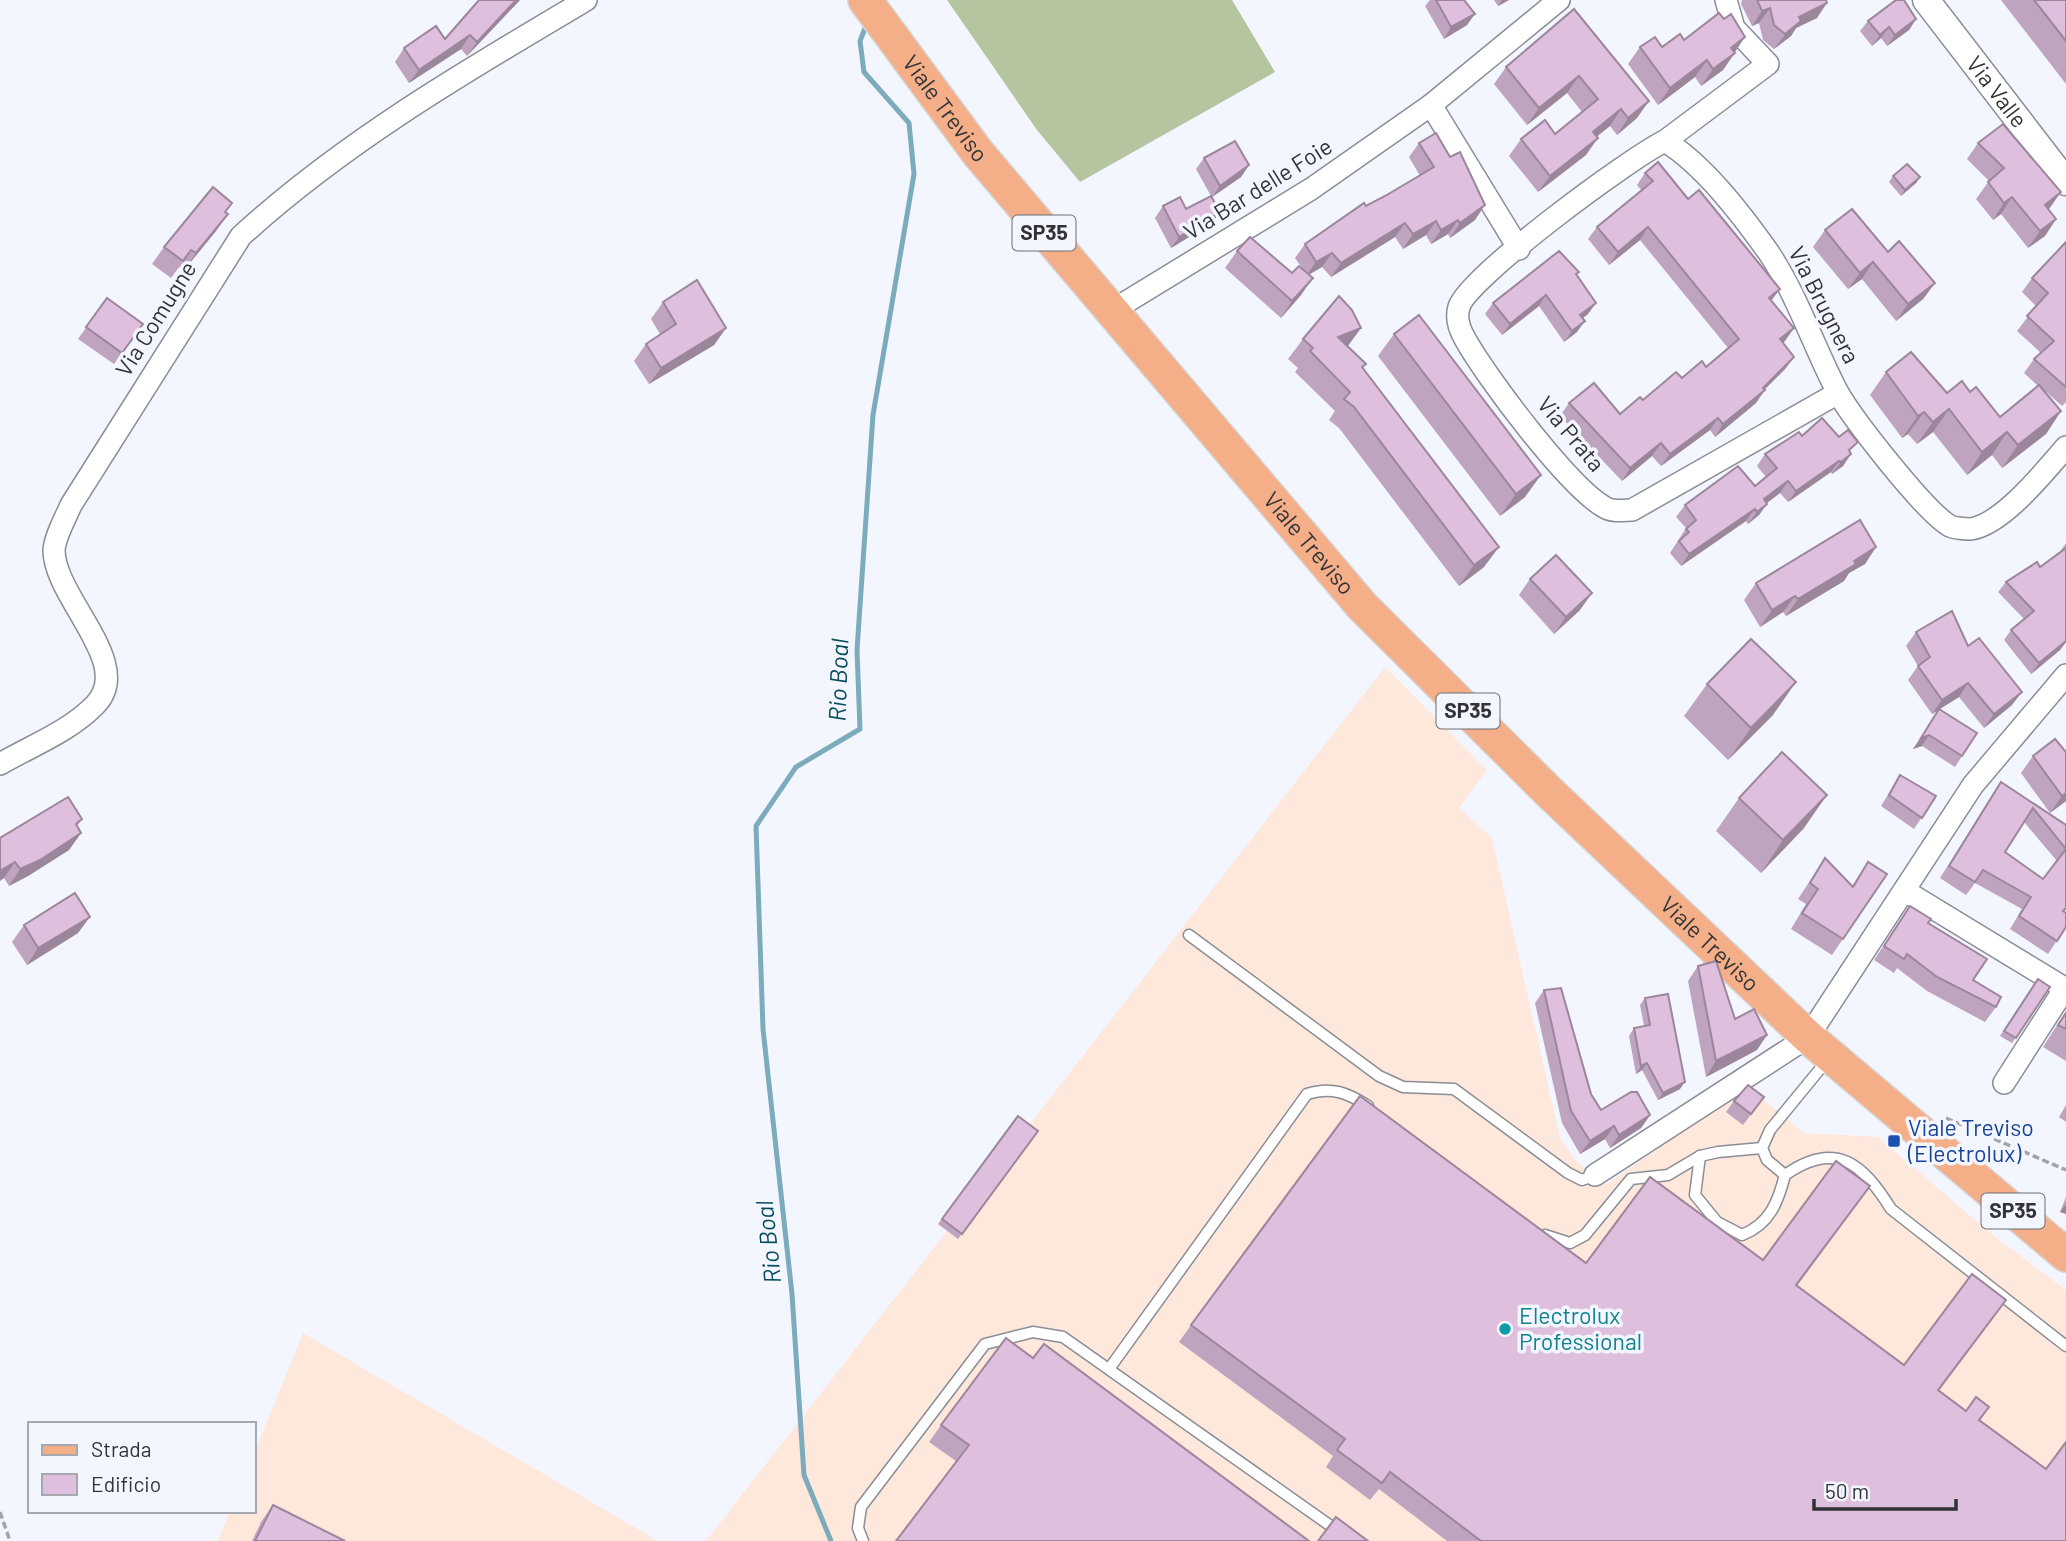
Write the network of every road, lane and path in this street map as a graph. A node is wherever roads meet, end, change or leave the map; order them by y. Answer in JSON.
{"nodes":[{"id":1,"x":586,"y":0,"type":"edge"},
{"id":2,"x":864,"y":0,"type":"edge"},
{"id":3,"x":1559,"y":0,"type":"edge"},
{"id":4,"x":1726,"y":0,"type":"edge"},
{"id":5,"x":1926,"y":0,"type":"edge"},
{"id":6,"x":1431,"y":105,"type":"junction"},
{"id":7,"x":1665,"y":141,"type":"junction"},
{"id":8,"x":2066,"y":182,"type":"edge"},
{"id":9,"x":1519,"y":249,"type":"junction"},
{"id":10,"x":1110,"y":312,"type":"junction"},
{"id":11,"x":1838,"y":393,"type":"junction"},
{"id":12,"x":2066,"y":447,"type":"edge"},
{"id":13,"x":2066,"y":675,"type":"edge"},
{"id":14,"x":0,"y":764,"type":"edge"},
{"id":15,"x":1905,"y":891,"type":"junction"},
{"id":16,"x":1189,"y":934,"type":"dead end"},
{"id":17,"x":2066,"y":988,"type":"edge"},
{"id":18,"x":1819,"y":1047,"type":"junction"},
{"id":19,"x":2004,"y":1083,"type":"dead end"},
{"id":20,"x":1375,"y":1110,"type":"edge"},
{"id":21,"x":1907,"y":1121,"type":"junction"},
{"id":22,"x":1762,"y":1148,"type":"junction"},
{"id":23,"x":1700,"y":1156,"type":"junction"},
{"id":24,"x":2066,"y":1170,"type":"edge"},
{"id":25,"x":1595,"y":1175,"type":"joint"},
{"id":26,"x":1785,"y":1175,"type":"junction"},
{"id":27,"x":1540,"y":1231,"type":"edge"},
{"id":28,"x":2066,"y":1255,"type":"edge"},
{"id":29,"x":2066,"y":1346,"type":"edge"},
{"id":30,"x":1109,"y":1369,"type":"junction"},
{"id":31,"x":0,"y":1512,"type":"edge"},
{"id":32,"x":10,"y":1541,"type":"edge"},
{"id":33,"x":863,"y":1541,"type":"edge"},
{"id":34,"x":1352,"y":1541,"type":"edge"}],
"edges":[{"from":1,"to":14,"type":"street","name":"Via Comugne"},
{"from":2,"to":10,"type":"main road","name":"Viale Treviso","number":"SP35"},
{"from":3,"to":6,"type":"street","name":"Via Bar delle Foie"},
{"from":4,"to":7,"type":"street"},
{"from":5,"to":8,"type":"street","name":"Via Valle"},
{"from":6,"to":9,"type":"street"},
{"from":6,"to":10,"type":"street","name":"Via Bar delle Foie"},
{"from":7,"to":9,"type":"street"},
{"from":7,"to":11,"type":"street","name":"Via Brugnera"},
{"from":9,"to":11,"type":"street","name":"Via Prata"},
{"from":10,"to":18,"type":"main road","name":"Viale Treviso","number":"SP35"},
{"from":11,"to":12,"type":"street","name":"Via Brugnera"},
{"from":13,"to":15,"type":"street"},
{"from":15,"to":17,"type":"street"},
{"from":15,"to":18,"type":"street"},
{"from":16,"to":25,"type":"lane"},
{"from":17,"to":19,"type":"street"},
{"from":18,"to":21,"type":"main road","name":"Viale Treviso","number":"SP35"},
{"from":18,"to":22,"type":"lane"},
{"from":18,"to":25,"type":"street"},
{"from":20,"to":30,"type":"lane"},
{"from":21,"to":24,"type":"path"},
{"from":21,"to":28,"type":"main road","name":"Viale Treviso","number":"SP35"},
{"from":22,"to":23,"type":"lane"},
{"from":22,"to":26,"type":"lane"},
{"from":23,"to":26,"type":"lane"},
{"from":23,"to":27,"type":"lane"},
{"from":26,"to":29,"type":"lane"},
{"from":30,"to":33,"type":"lane"},
{"from":30,"to":34,"type":"lane"},
{"from":31,"to":32,"type":"path"}]}
